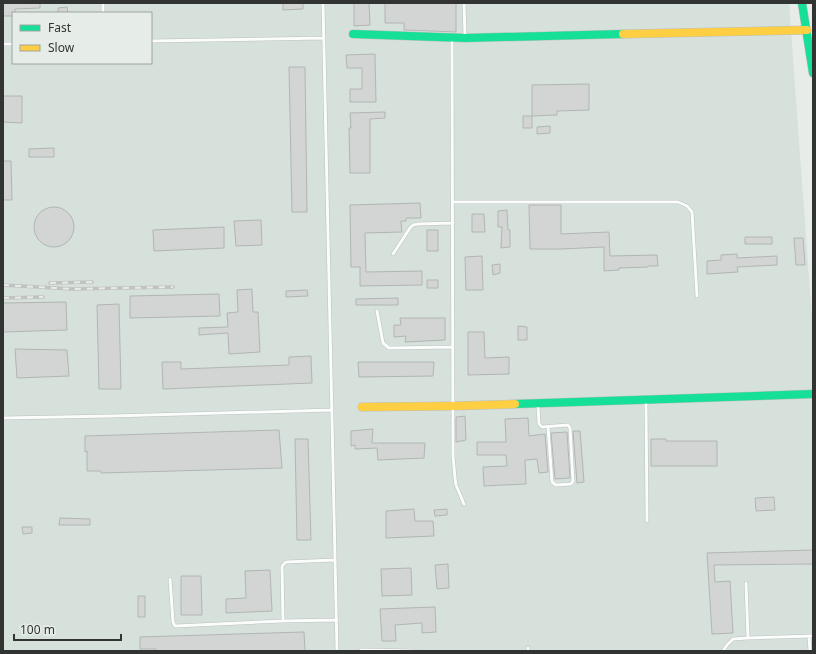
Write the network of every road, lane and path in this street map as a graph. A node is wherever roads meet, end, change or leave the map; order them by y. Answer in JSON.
{"nodes":[{"id":1,"x":323,"y":3,"type":"edge"},
{"id":2,"x":464,"y":3,"type":"edge"},
{"id":3,"x":802,"y":3,"type":"edge"},
{"id":4,"x":806,"y":30,"type":"junction"},
{"id":5,"x":353,"y":34,"type":"dead end"},
{"id":6,"x":324,"y":38,"type":"junction"},
{"id":7,"x":452,"y":38,"type":"junction"},
{"id":8,"x":466,"y":38,"type":"junction"},
{"id":9,"x":152,"y":41,"type":"edge"},
{"id":10,"x":813,"y":73,"type":"edge"},
{"id":11,"x":453,"y":202,"type":"junction"},
{"id":12,"x":453,"y":223,"type":"junction"},
{"id":13,"x":393,"y":254,"type":"dead end"},
{"id":14,"x":698,"y":296,"type":"dead end"},
{"id":15,"x":377,"y":311,"type":"dead end"},
{"id":16,"x":453,"y":347,"type":"junction"},
{"id":17,"x":813,"y":394,"type":"edge"},
{"id":18,"x":646,"y":400,"type":"junction"},
{"id":19,"x":538,"y":403,"type":"junction"},
{"id":20,"x":453,"y":406,"type":"junction"},
{"id":21,"x":362,"y":408,"type":"dead end"},
{"id":22,"x":332,"y":410,"type":"junction"},
{"id":23,"x":3,"y":418,"type":"edge"},
{"id":24,"x":548,"y":426,"type":"junction"},
{"id":25,"x":464,"y":504,"type":"dead end"},
{"id":26,"x":647,"y":521,"type":"dead end"},
{"id":27,"x":335,"y":560,"type":"junction"},
{"id":28,"x":170,"y":579,"type":"dead end"},
{"id":29,"x":746,"y":583,"type":"dead end"},
{"id":30,"x":336,"y":620,"type":"junction"},
{"id":31,"x":283,"y":621,"type":"junction"},
{"id":32,"x":811,"y":636,"type":"edge"},
{"id":33,"x":748,"y":638,"type":"junction"},
{"id":34,"x":362,"y":650,"type":"dead end"},
{"id":35,"x":337,"y":651,"type":"edge"},
{"id":36,"x":415,"y":651,"type":"edge"},
{"id":37,"x":723,"y":651,"type":"edge"},
{"id":38,"x":810,"y":651,"type":"edge"}],
"edges":[{"from":1,"to":6,"type":"lane"},
{"from":2,"to":8,"type":"lane"},
{"from":3,"to":4,"type":"street"},
{"from":4,"to":8,"type":"street"},
{"from":4,"to":10,"type":"street"},
{"from":5,"to":7,"type":"street"},
{"from":6,"to":9,"type":"lane"},
{"from":6,"to":22,"type":"lane"},
{"from":7,"to":8,"type":"street"},
{"from":7,"to":11,"type":"lane"},
{"from":11,"to":12,"type":"lane"},
{"from":11,"to":14,"type":"lane"},
{"from":12,"to":13,"type":"lane"},
{"from":12,"to":16,"type":"lane"},
{"from":15,"to":16,"type":"lane"},
{"from":16,"to":20,"type":"lane"},
{"from":17,"to":18,"type":"street"},
{"from":18,"to":19,"type":"street"},
{"from":18,"to":26,"type":"lane"},
{"from":19,"to":20,"type":"street"},
{"from":19,"to":24,"type":"lane"},
{"from":20,"to":21,"type":"street"},
{"from":20,"to":25,"type":"lane"},
{"from":22,"to":23,"type":"lane"},
{"from":22,"to":27,"type":"lane"},
{"from":24,"to":24,"type":"lane"},
{"from":27,"to":30,"type":"lane"},
{"from":27,"to":31,"type":"lane"},
{"from":28,"to":31,"type":"lane"},
{"from":29,"to":33,"type":"lane"},
{"from":30,"to":31,"type":"lane"},
{"from":30,"to":35,"type":"lane"},
{"from":32,"to":33,"type":"lane"},
{"from":32,"to":38,"type":"lane"},
{"from":33,"to":37,"type":"lane"},
{"from":34,"to":36,"type":"lane"}]}
